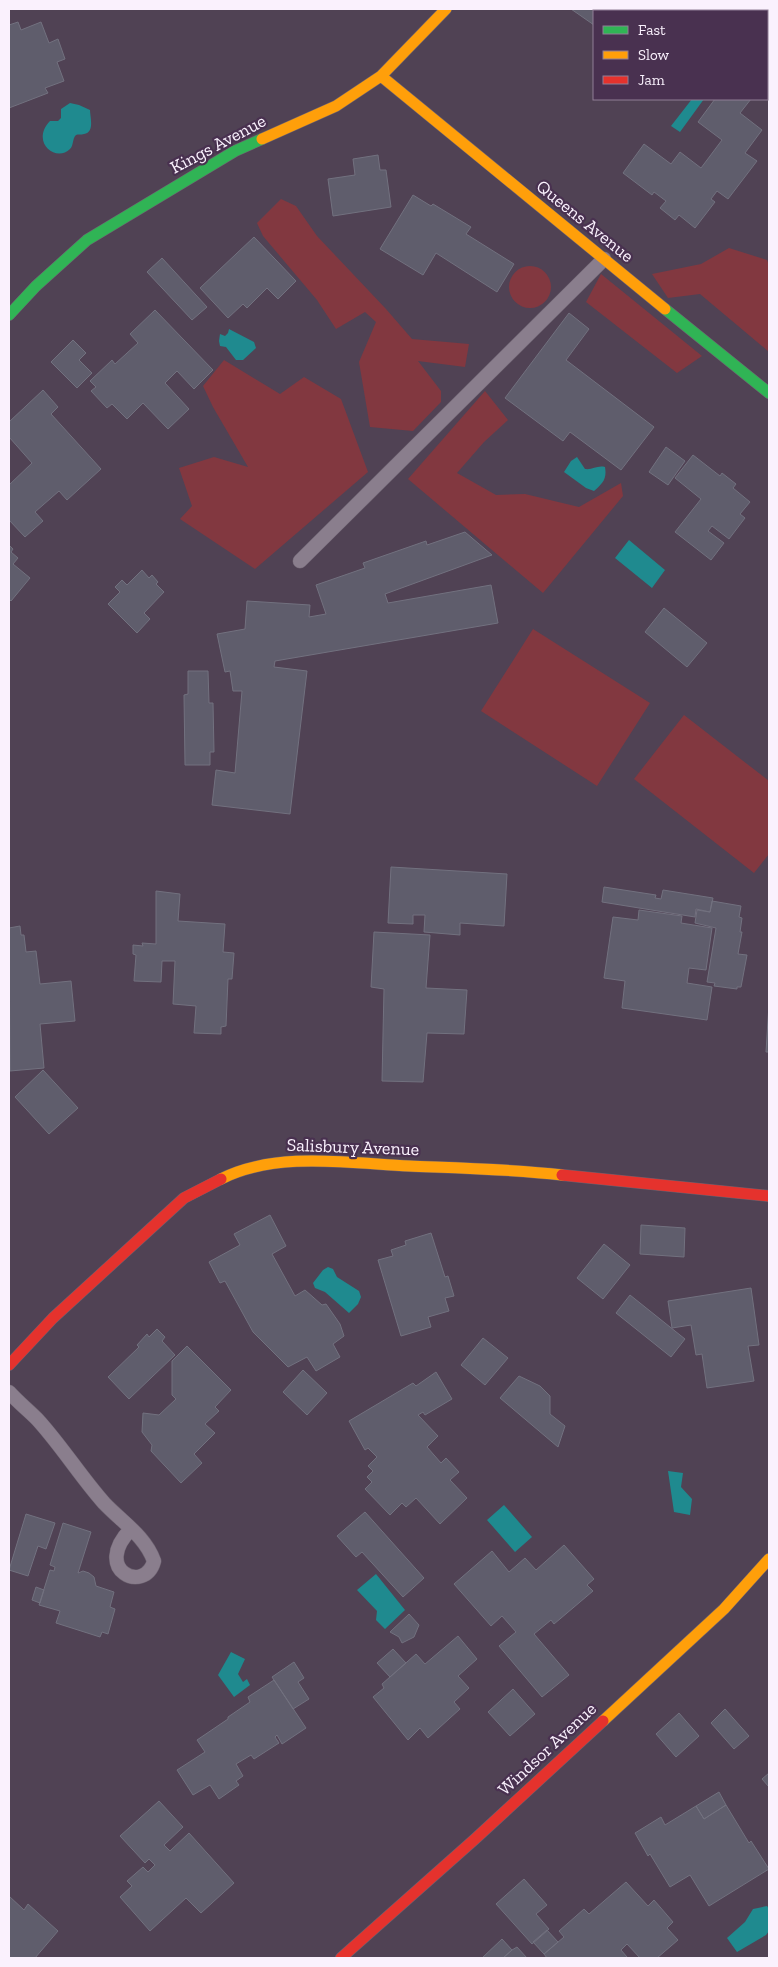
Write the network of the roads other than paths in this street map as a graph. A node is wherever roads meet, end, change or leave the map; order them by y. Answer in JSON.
{"nodes":[{"id":1,"x":446,"y":9,"type":"edge"},
{"id":2,"x":380,"y":76,"type":"junction"},
{"id":3,"x":604,"y":259,"type":"junction"},
{"id":4,"x":9,"y":315,"type":"edge"},
{"id":5,"x":769,"y":393,"type":"edge"},
{"id":6,"x":300,"y":561,"type":"dead end"},
{"id":7,"x":769,"y":1196,"type":"edge"},
{"id":8,"x":9,"y":1365,"type":"edge"},
{"id":9,"x":9,"y":1392,"type":"edge"},
{"id":10,"x":131,"y":1529,"type":"dead end"},
{"id":11,"x":769,"y":1559,"type":"edge"},
{"id":12,"x":341,"y":1958,"type":"edge"}],
"edges":[{"from":1,"to":2,"type":"street","name":"Kings Avenue"},
{"from":2,"to":3,"type":"street","name":"Queens Avenue"},
{"from":2,"to":4,"type":"street","name":"Kings Avenue"},
{"from":3,"to":5,"type":"street","name":"Queens Avenue"},
{"from":3,"to":6,"type":"lane"},
{"from":7,"to":8,"type":"street","name":"Salisbury Avenue"},
{"from":9,"to":10,"type":"lane"},
{"from":11,"to":12,"type":"street","name":"Windsor Avenue"}]}
